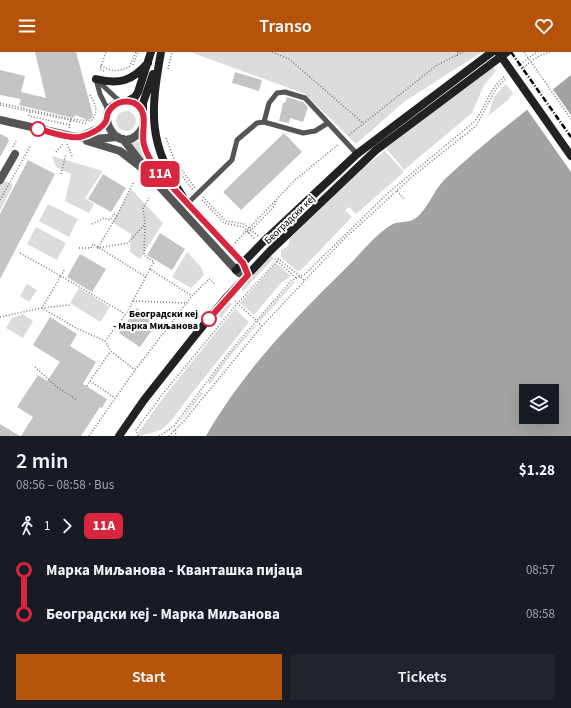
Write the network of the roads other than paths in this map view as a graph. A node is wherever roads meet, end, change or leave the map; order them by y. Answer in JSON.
{"nodes":[{"id":1,"x":151,"y":52,"type":"edge"},
{"id":2,"x":160,"y":52,"type":"edge"},
{"id":3,"x":492,"y":52,"type":"edge"},
{"id":4,"x":498,"y":52,"type":"edge"},
{"id":5,"x":507,"y":52,"type":"edge"},
{"id":6,"x":148,"y":63,"type":"junction"},
{"id":7,"x":96,"y":79,"type":"junction"},
{"id":8,"x":125,"y":102,"type":"junction"},
{"id":9,"x":109,"y":112,"type":"junction"},
{"id":10,"x":144,"y":114,"type":"junction"},
{"id":11,"x":0,"y":120,"type":"edge"},
{"id":12,"x":107,"y":121,"type":"junction"},
{"id":13,"x":264,"y":122,"type":"junction"},
{"id":14,"x":328,"y":123,"type":"junction"},
{"id":15,"x":143,"y":127,"type":"junction"},
{"id":16,"x":70,"y":134,"type":"junction"},
{"id":17,"x":80,"y":137,"type":"junction"},
{"id":18,"x":120,"y":138,"type":"junction"},
{"id":19,"x":15,"y":154,"type":"dead end"},
{"id":20,"x":357,"y":154,"type":"junction"},
{"id":21,"x":571,"y":156,"type":"edge"},
{"id":22,"x":153,"y":178,"type":"junction"},
{"id":23,"x":0,"y":180,"type":"edge"},
{"id":24,"x":186,"y":200,"type":"junction"},
{"id":25,"x":243,"y":263,"type":"junction"},
{"id":26,"x":236,"y":270,"type":"junction"},
{"id":27,"x":248,"y":275,"type":"junction"},
{"id":28,"x":119,"y":436,"type":"edge"}],
"edges":[{"from":1,"to":6,"type":"main road"},
{"from":2,"to":10,"type":"main road"},
{"from":2,"to":24,"type":"main road"},
{"from":3,"to":20,"type":"main road","name":"Београдски кеј"},
{"from":4,"to":21,"type":"main road","bridge":true},
{"from":5,"to":27,"type":"main road","name":"Београдски кеј"},
{"from":6,"to":7,"type":"main road"},
{"from":6,"to":8,"type":"main road"},
{"from":7,"to":8,"type":"lane"},
{"from":7,"to":9,"type":"lane"},
{"from":8,"to":9,"type":"street"},
{"from":8,"to":10,"type":"street"},
{"from":9,"to":12,"type":"street"},
{"from":10,"to":15,"type":"street"},
{"from":11,"to":16,"type":"street"},
{"from":12,"to":17,"type":"street"},
{"from":12,"to":18,"type":"street"},
{"from":13,"to":14,"type":"lane"},
{"from":13,"to":14,"type":"lane"},
{"from":13,"to":24,"type":"lane"},
{"from":14,"to":20,"type":"lane"},
{"from":15,"to":18,"type":"street"},
{"from":15,"to":24,"type":"street"},
{"from":16,"to":17,"type":"street"},
{"from":16,"to":22,"type":"street"},
{"from":17,"to":18,"type":"street"},
{"from":18,"to":22,"type":"street"},
{"from":19,"to":23,"type":"street"},
{"from":20,"to":25,"type":"main road","name":"Београдски кеј"},
{"from":22,"to":26,"type":"street"},
{"from":24,"to":25,"type":"street"},
{"from":25,"to":26,"type":"main road","name":"Београдски кеј"},
{"from":25,"to":27,"type":"street"},
{"from":26,"to":27,"type":"street"},
{"from":27,"to":28,"type":"main road","name":"Београдски кеј"}]}
